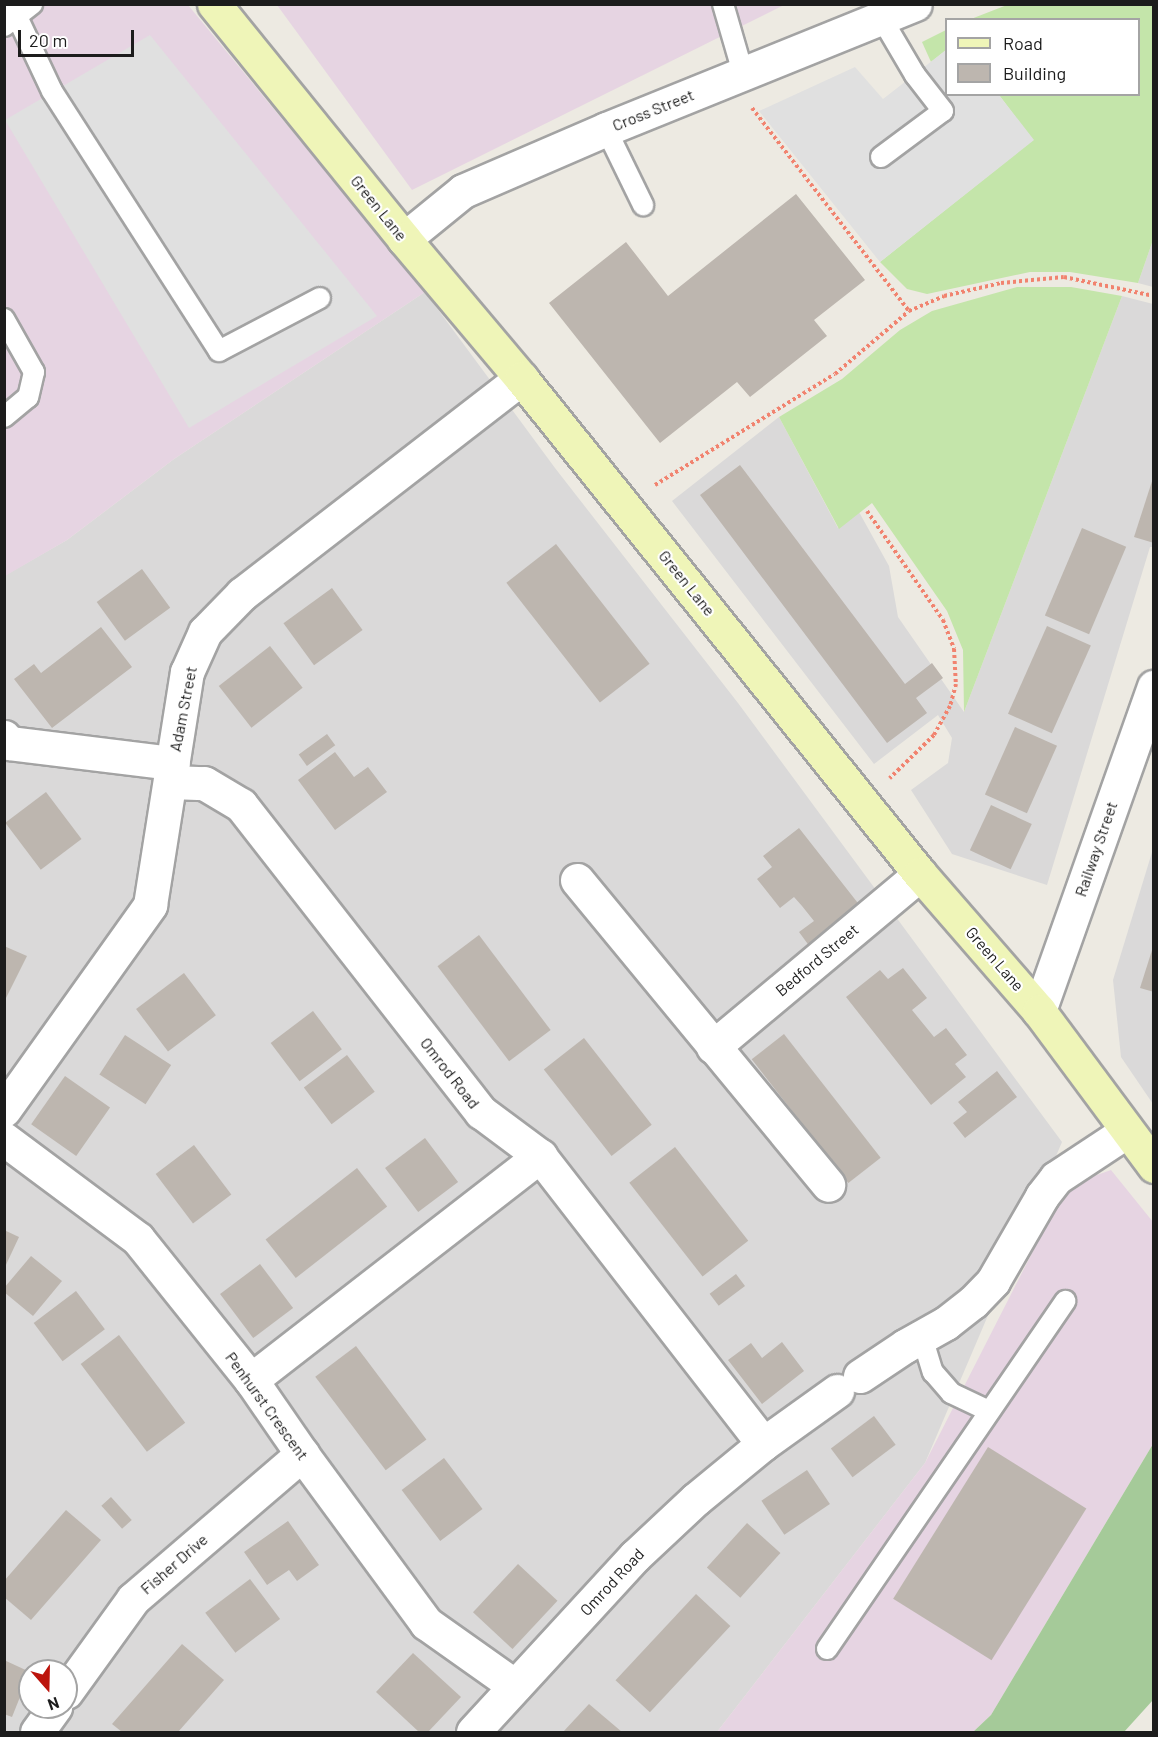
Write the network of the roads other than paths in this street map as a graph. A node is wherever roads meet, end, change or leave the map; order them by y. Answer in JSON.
{"nodes":[{"id":1,"x":214,"y":4,"type":"edge"},
{"id":2,"x":723,"y":4,"type":"edge"},
{"id":3,"x":915,"y":4,"type":"edge"},
{"id":4,"x":16,"y":13,"type":"edge"},
{"id":5,"x":882,"y":19,"type":"junction"},
{"id":6,"x":743,"y":73,"type":"junction"},
{"id":7,"x":606,"y":129,"type":"junction"},
{"id":8,"x":881,"y":157,"type":"dead end"},
{"id":9,"x":643,"y":205,"type":"dead end"},
{"id":10,"x":404,"y":238,"type":"junction"},
{"id":11,"x":320,"y":298,"type":"dead end"},
{"id":12,"x":4,"y":319,"type":"edge"},
{"id":13,"x":521,"y":378,"type":"junction"},
{"id":14,"x":4,"y":417,"type":"edge"},
{"id":15,"x":1154,"y":687,"type":"edge"},
{"id":16,"x":4,"y":737,"type":"edge"},
{"id":17,"x":172,"y":772,"type":"junction"},
{"id":18,"x":920,"y":874,"type":"junction"},
{"id":19,"x":577,"y":880,"type":"dead end"},
{"id":20,"x":1039,"y":1011,"type":"junction"},
{"id":21,"x":713,"y":1047,"type":"junction"},
{"id":22,"x":7,"y":1102,"type":"edge"},
{"id":23,"x":1127,"y":1131,"type":"junction"},
{"id":24,"x":4,"y":1139,"type":"edge"},
{"id":25,"x":540,"y":1156,"type":"junction"},
{"id":26,"x":1154,"y":1166,"type":"edge"},
{"id":27,"x":828,"y":1185,"type":"dead end"},
{"id":28,"x":1065,"y":1301,"type":"dead end"},
{"id":29,"x":922,"y":1337,"type":"junction"},
{"id":30,"x":251,"y":1380,"type":"junction"},
{"id":31,"x":989,"y":1411,"type":"junction"},
{"id":32,"x":763,"y":1444,"type":"junction"},
{"id":33,"x":302,"y":1454,"type":"junction"},
{"id":34,"x":827,"y":1648,"type":"dead end"},
{"id":35,"x":78,"y":1675,"type":"edge"},
{"id":36,"x":515,"y":1686,"type":"junction"},
{"id":37,"x":46,"y":1719,"type":"edge"},
{"id":38,"x":37,"y":1732,"type":"edge"},
{"id":39,"x":473,"y":1732,"type":"edge"}],
"edges":[{"from":1,"to":10,"type":"street","name":"Green Lane"},
{"from":2,"to":6,"type":"lane"},
{"from":3,"to":5,"type":"street","name":"Cross Street"},
{"from":4,"to":11,"type":"lane"},
{"from":5,"to":6,"type":"street","name":"Cross Street"},
{"from":5,"to":8,"type":"lane"},
{"from":6,"to":7,"type":"street","name":"Cross Street"},
{"from":7,"to":9,"type":"lane"},
{"from":7,"to":10,"type":"street","name":"Cross Street"},
{"from":10,"to":13,"type":"street","name":"Green Lane"},
{"from":12,"to":14,"type":"lane"},
{"from":13,"to":17,"type":"street","name":"Adam Street"},
{"from":13,"to":18,"type":"street","name":"Green Lane"},
{"from":15,"to":20,"type":"street","name":"Railway Street"},
{"from":16,"to":17,"type":"street","name":"Omrod Road"},
{"from":17,"to":22,"type":"street","name":"Adam Street"},
{"from":17,"to":25,"type":"street","name":"Omrod Road"},
{"from":18,"to":20,"type":"street","name":"Green Lane"},
{"from":18,"to":21,"type":"street","name":"Bedford Street"},
{"from":19,"to":21,"type":"street"},
{"from":20,"to":23,"type":"street","name":"Green Lane"},
{"from":21,"to":27,"type":"street"},
{"from":23,"to":26,"type":"street","name":"Green Lane"},
{"from":23,"to":29,"type":"street","name":"Omrod Road"},
{"from":24,"to":30,"type":"street","name":"Penhurst Crescent"},
{"from":25,"to":30,"type":"street"},
{"from":25,"to":32,"type":"street","name":"Omrod Road"},
{"from":28,"to":31,"type":"lane"},
{"from":29,"to":31,"type":"lane"},
{"from":29,"to":32,"type":"street","name":"Omrod Road"},
{"from":30,"to":33,"type":"street","name":"Penhurst Crescent"},
{"from":31,"to":34,"type":"lane"},
{"from":32,"to":36,"type":"street","name":"Omrod Road"},
{"from":33,"to":35,"type":"street","name":"Fisher Drive"},
{"from":33,"to":36,"type":"street","name":"Penhurst Crescent"},
{"from":36,"to":39,"type":"street","name":"Omrod Road"},
{"from":37,"to":38,"type":"street"}]}
